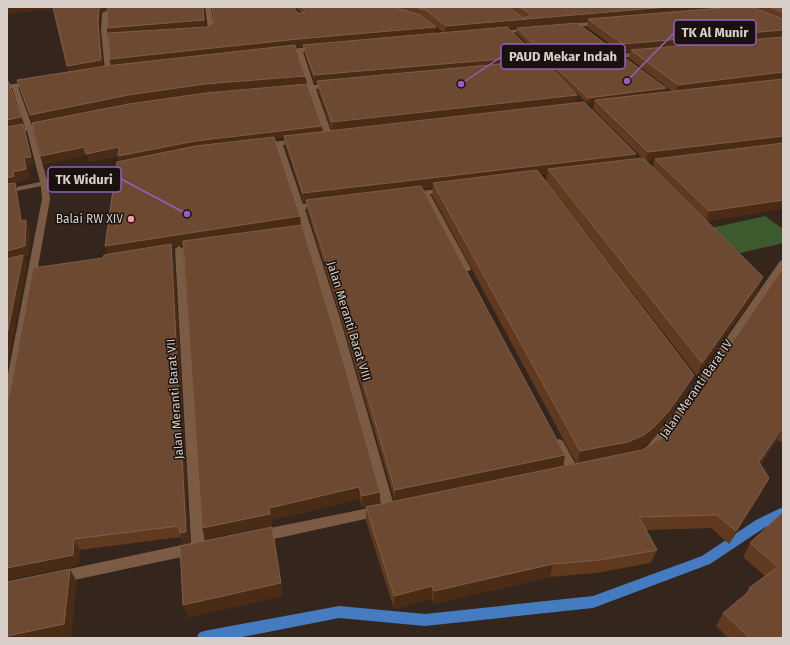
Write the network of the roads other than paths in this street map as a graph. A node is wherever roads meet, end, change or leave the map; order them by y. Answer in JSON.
{"nodes":[{"id":1,"x":118,"y":7,"type":"edge"},
{"id":2,"x":208,"y":7,"type":"edge"},
{"id":3,"x":610,"y":22,"type":"edge"},
{"id":4,"x":525,"y":23,"type":"edge"},
{"id":5,"x":578,"y":25,"type":"junction"},
{"id":6,"x":564,"y":26,"type":"edge"},
{"id":7,"x":535,"y":29,"type":"edge"},
{"id":8,"x":520,"y":30,"type":"junction"},
{"id":9,"x":584,"y":30,"type":"edge"},
{"id":10,"x":199,"y":32,"type":"edge"},
{"id":11,"x":509,"y":32,"type":"junction"},
{"id":12,"x":494,"y":33,"type":"edge"},
{"id":13,"x":514,"y":37,"type":"edge"},
{"id":14,"x":112,"y":38,"type":"edge"},
{"id":15,"x":105,"y":39,"type":"junction"},
{"id":16,"x":322,"y":48,"type":"edge"},
{"id":17,"x":299,"y":50,"type":"junction"},
{"id":18,"x":614,"y":52,"type":"edge"},
{"id":19,"x":276,"y":53,"type":"edge"},
{"id":20,"x":651,"y":53,"type":"edge"},
{"id":21,"x":620,"y":56,"type":"junction"},
{"id":22,"x":626,"y":61,"type":"edge"},
{"id":23,"x":100,"y":72,"type":"edge"},
{"id":24,"x":38,"y":82,"type":"edge"},
{"id":25,"x":336,"y":85,"type":"edge"},
{"id":26,"x":11,"y":86,"type":"edge"},
{"id":27,"x":312,"y":87,"type":"junction"},
{"id":28,"x":289,"y":89,"type":"edge"},
{"id":29,"x":51,"y":124,"type":"edge"},
{"id":30,"x":29,"y":128,"type":"junction"},
{"id":31,"x":7,"y":132,"type":"edge"},
{"id":32,"x":330,"y":137,"type":"edge"},
{"id":33,"x":308,"y":140,"type":"edge"},
{"id":34,"x":279,"y":143,"type":"junction"},
{"id":35,"x":257,"y":145,"type":"edge"},
{"id":36,"x":138,"y":164,"type":"edge"},
{"id":37,"x":45,"y":184,"type":"junction"},
{"id":38,"x":455,"y":189,"type":"edge"},
{"id":39,"x":7,"y":191,"type":"edge"},
{"id":40,"x":425,"y":192,"type":"junction"},
{"id":41,"x":402,"y":195,"type":"edge"},
{"id":42,"x":324,"y":204,"type":"edge"},
{"id":43,"x":301,"y":207,"type":"junction"},
{"id":44,"x":179,"y":249,"type":"dead end"},
{"id":45,"x":35,"y":259,"type":"junction"},
{"id":46,"x":21,"y":262,"type":"edge"},
{"id":47,"x":783,"y":263,"type":"edge"},
{"id":48,"x":469,"y":276,"type":"edge"},
{"id":49,"x":7,"y":408,"type":"edge"},
{"id":50,"x":554,"y":436,"type":"edge"},
{"id":51,"x":644,"y":453,"type":"edge"},
{"id":52,"x":588,"y":468,"type":"edge"},
{"id":53,"x":573,"y":471,"type":"junction"},
{"id":54,"x":558,"y":474,"type":"edge"},
{"id":55,"x":244,"y":539,"type":"edge"},
{"id":56,"x":213,"y":545,"type":"edge"},
{"id":57,"x":198,"y":548,"type":"junction"},
{"id":58,"x":45,"y":580,"type":"edge"}],
"edges":[{"from":1,"to":15,"type":"street"},
{"from":2,"to":10,"type":"street"},
{"from":3,"to":5,"type":"street"},
{"from":4,"to":8,"type":"street"},
{"from":5,"to":6,"type":"street"},
{"from":5,"to":9,"type":"street"},
{"from":7,"to":8,"type":"street"},
{"from":8,"to":11,"type":"street"},
{"from":11,"to":12,"type":"street"},
{"from":11,"to":13,"type":"street"},
{"from":14,"to":15,"type":"street"},
{"from":15,"to":23,"type":"street"},
{"from":16,"to":17,"type":"street"},
{"from":17,"to":19,"type":"street"},
{"from":17,"to":27,"type":"street"},
{"from":18,"to":21,"type":"street"},
{"from":20,"to":21,"type":"street"},
{"from":21,"to":22,"type":"street"},
{"from":24,"to":26,"type":"street"},
{"from":25,"to":27,"type":"street"},
{"from":26,"to":30,"type":"street"},
{"from":27,"to":28,"type":"street"},
{"from":27,"to":32,"type":"street"},
{"from":29,"to":30,"type":"street"},
{"from":30,"to":31,"type":"street"},
{"from":30,"to":37,"type":"street"},
{"from":33,"to":34,"type":"street"},
{"from":34,"to":35,"type":"street"},
{"from":34,"to":43,"type":"street","name":"Jalan Meranti Barat VIII"},
{"from":36,"to":37,"type":"street"},
{"from":37,"to":39,"type":"street"},
{"from":37,"to":45,"type":"street"},
{"from":38,"to":40,"type":"street"},
{"from":40,"to":41,"type":"street"},
{"from":40,"to":48,"type":"street"},
{"from":42,"to":43,"type":"street"},
{"from":43,"to":55,"type":"street","name":"Jalan Meranti Barat VIII"},
{"from":44,"to":57,"type":"street","name":"Jalan Meranti Barat VII"},
{"from":45,"to":46,"type":"street"},
{"from":45,"to":49,"type":"street"},
{"from":47,"to":51,"type":"street","name":"Jalan Meranti Barat IV"},
{"from":50,"to":53,"type":"street"},
{"from":52,"to":53,"type":"street"},
{"from":53,"to":54,"type":"street"},
{"from":56,"to":57,"type":"street"},
{"from":57,"to":58,"type":"street"}]}
